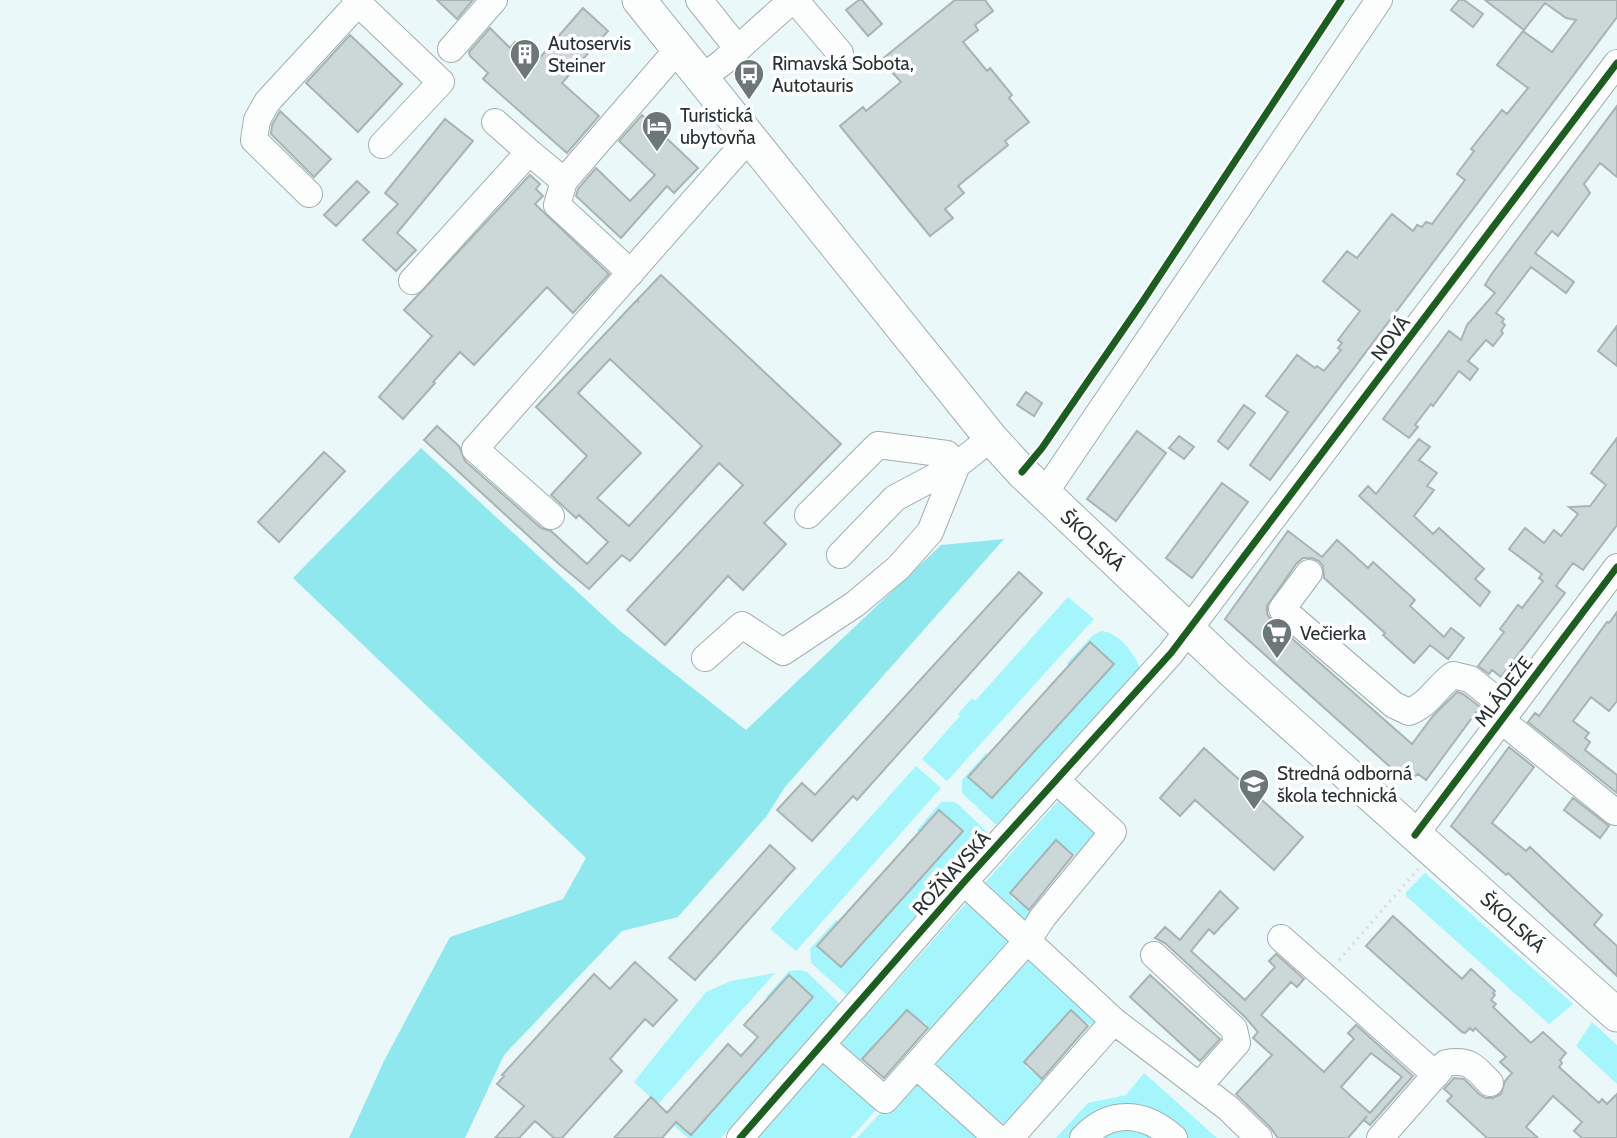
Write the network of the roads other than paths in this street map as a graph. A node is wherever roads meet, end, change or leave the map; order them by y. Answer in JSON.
{"nodes":[{"id":1,"x":494,"y":0,"type":"edge"},
{"id":2,"x":639,"y":0,"type":"edge"},
{"id":3,"x":699,"y":0,"type":"edge"},
{"id":4,"x":793,"y":0,"type":"edge"},
{"id":5,"x":1379,"y":0,"type":"edge"},
{"id":6,"x":358,"y":1,"type":"edge"},
{"id":7,"x":451,"y":49,"type":"dead end"},
{"id":8,"x":678,"y":49,"type":"junction"},
{"id":9,"x":738,"y":49,"type":"junction"},
{"id":10,"x":840,"y":53,"type":"dead end"},
{"id":11,"x":1617,"y":63,"type":"edge"},
{"id":12,"x":702,"y":78,"type":"junction"},
{"id":13,"x":495,"y":122,"type":"dead end"},
{"id":14,"x":750,"y":137,"type":"junction"},
{"id":15,"x":382,"y":145,"type":"dead end"},
{"id":16,"x":529,"y":152,"type":"junction"},
{"id":17,"x":564,"y":181,"type":"junction"},
{"id":18,"x":309,"y":194,"type":"dead end"},
{"id":19,"x":631,"y":273,"type":"junction"},
{"id":20,"x":412,"y":281,"type":"dead end"},
{"id":21,"x":991,"y":438,"type":"junction"},
{"id":22,"x":957,"y":465,"type":"junction"},
{"id":23,"x":1044,"y":494,"type":"junction"},
{"id":24,"x":808,"y":515,"type":"dead end"},
{"id":25,"x":551,"y":516,"type":"dead end"},
{"id":26,"x":840,"y":555,"type":"dead end"},
{"id":27,"x":1617,"y":567,"type":"edge"},
{"id":28,"x":1309,"y":573,"type":"dead end"},
{"id":29,"x":1189,"y":631,"type":"junction"},
{"id":30,"x":705,"y":657,"type":"dead end"},
{"id":31,"x":1505,"y":715,"type":"junction"},
{"id":32,"x":1056,"y":780,"type":"junction"},
{"id":33,"x":1615,"y":811,"type":"dead end"},
{"id":34,"x":1418,"y":851,"type":"junction"},
{"id":35,"x":964,"y":882,"type":"junction"},
{"id":36,"x":1281,"y":938,"type":"dead end"},
{"id":37,"x":1027,"y":941,"type":"junction"},
{"id":38,"x":1154,"y":954,"type":"dead end"},
{"id":39,"x":1617,"y":1015,"type":"edge"},
{"id":40,"x":1114,"y":1021,"type":"junction"},
{"id":41,"x":822,"y":1045,"type":"junction"},
{"id":42,"x":918,"y":1066,"type":"junction"},
{"id":43,"x":1436,"y":1075,"type":"junction"},
{"id":44,"x":1490,"y":1083,"type":"dead end"},
{"id":45,"x":1199,"y":1086,"type":"junction"},
{"id":46,"x":740,"y":1138,"type":"edge"},
{"id":47,"x":997,"y":1138,"type":"edge"},
{"id":48,"x":1010,"y":1138,"type":"edge"},
{"id":49,"x":1083,"y":1138,"type":"edge"},
{"id":50,"x":1174,"y":1138,"type":"edge"},
{"id":51,"x":1259,"y":1138,"type":"edge"},
{"id":52,"x":1380,"y":1138,"type":"edge"}],
"edges":[{"from":1,"to":7,"type":"street"},
{"from":2,"to":8,"type":"main road","name":"ŠKOLSKÁ"},
{"from":3,"to":9,"type":"street"},
{"from":4,"to":9,"type":"street"},
{"from":4,"to":10,"type":"street"},
{"from":5,"to":23,"type":"street"},
{"from":6,"to":15,"type":"street"},
{"from":6,"to":18,"type":"street"},
{"from":8,"to":12,"type":"main road","name":"ŠKOLSKÁ"},
{"from":8,"to":17,"type":"street"},
{"from":9,"to":12,"type":"street"},
{"from":11,"to":29,"type":"street","name":"NOVÁ"},
{"from":12,"to":14,"type":"main road","name":"ŠKOLSKÁ"},
{"from":13,"to":16,"type":"street"},
{"from":14,"to":19,"type":"street"},
{"from":14,"to":21,"type":"main road","name":"ŠKOLSKÁ"},
{"from":16,"to":17,"type":"street"},
{"from":16,"to":20,"type":"street"},
{"from":17,"to":19,"type":"street"},
{"from":19,"to":25,"type":"street"},
{"from":21,"to":22,"type":"street"},
{"from":21,"to":23,"type":"main road","name":"ŠKOLSKÁ"},
{"from":22,"to":24,"type":"street"},
{"from":22,"to":26,"type":"street"},
{"from":22,"to":30,"type":"street"},
{"from":23,"to":29,"type":"main road","name":"ŠKOLSKÁ"},
{"from":27,"to":31,"type":"street","name":"MLÁDEŽE"},
{"from":28,"to":31,"type":"street"},
{"from":29,"to":32,"type":"street","name":"ROŽŇAVSKÁ"},
{"from":29,"to":34,"type":"main road","name":"ŠKOLSKÁ"},
{"from":31,"to":33,"type":"street"},
{"from":31,"to":34,"type":"street","name":"MLÁDEŽE"},
{"from":32,"to":35,"type":"street","name":"ROŽŇAVSKÁ"},
{"from":32,"to":37,"type":"street"},
{"from":34,"to":39,"type":"main road","name":"ŠKOLSKÁ"},
{"from":35,"to":37,"type":"street"},
{"from":35,"to":41,"type":"street","name":"ROŽŇAVSKÁ"},
{"from":36,"to":43,"type":"street"},
{"from":37,"to":40,"type":"street"},
{"from":37,"to":42,"type":"street"},
{"from":38,"to":45,"type":"street"},
{"from":40,"to":45,"type":"street"},
{"from":40,"to":48,"type":"street"},
{"from":41,"to":42,"type":"street"},
{"from":41,"to":46,"type":"street","name":"ROŽŇAVSKÁ"},
{"from":42,"to":47,"type":"street"},
{"from":43,"to":44,"type":"street"},
{"from":43,"to":52,"type":"street"},
{"from":45,"to":51,"type":"street"},
{"from":49,"to":50,"type":"street"}]}
